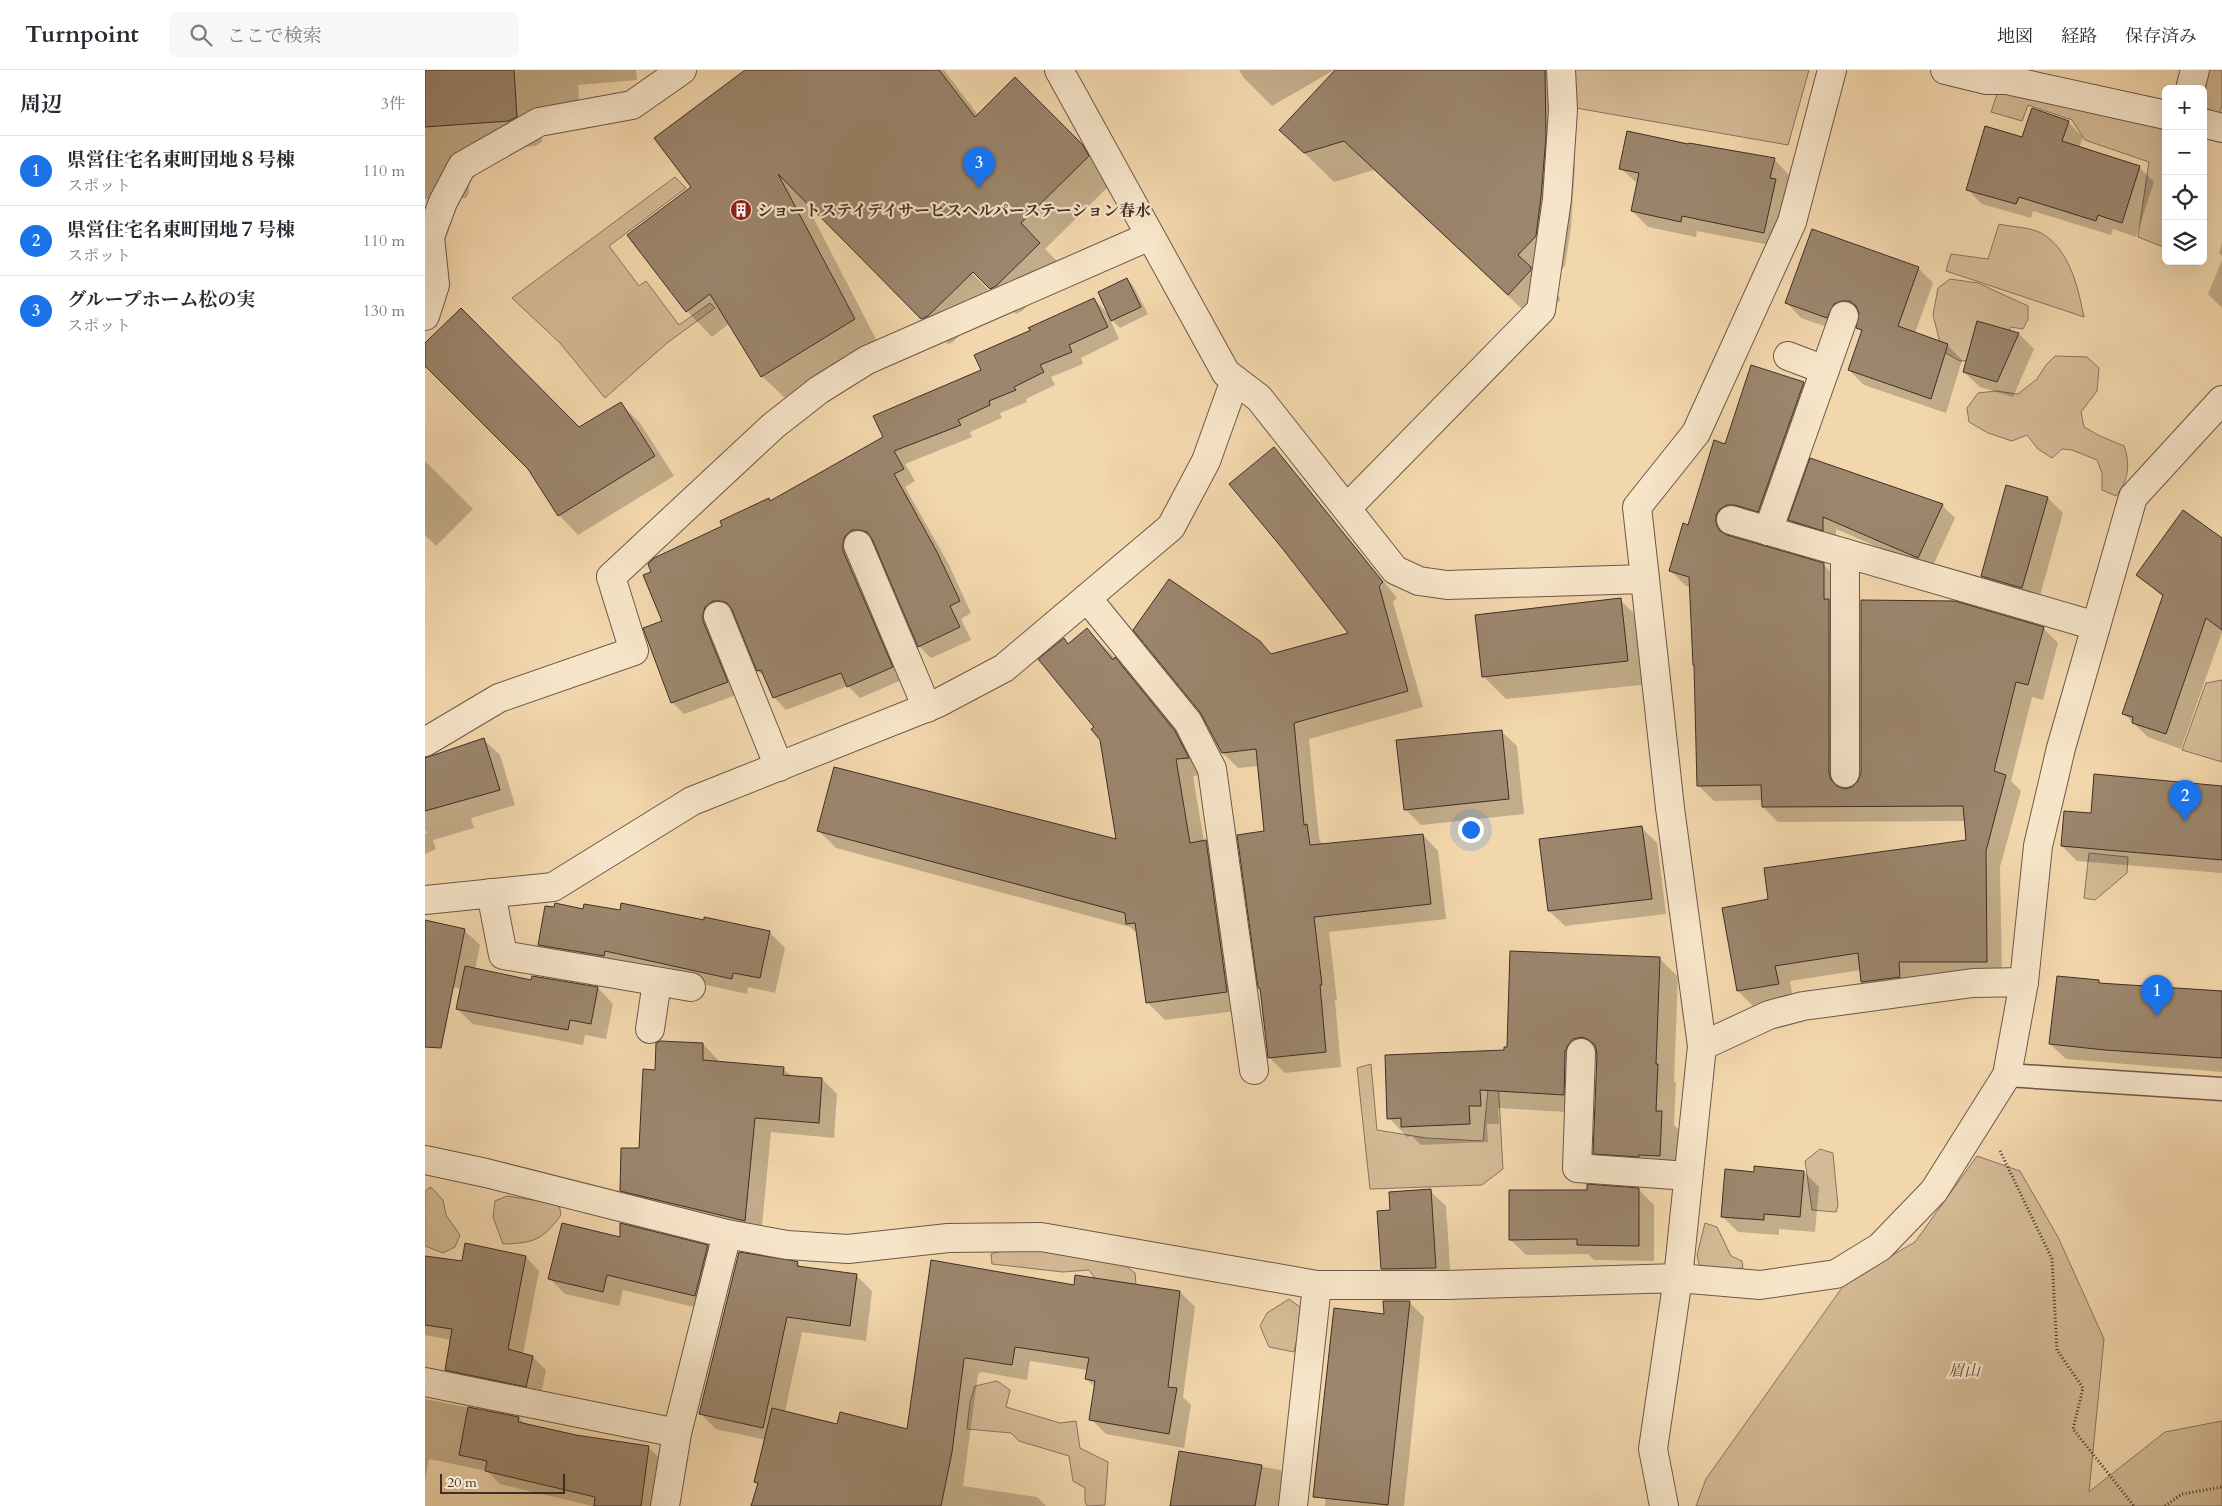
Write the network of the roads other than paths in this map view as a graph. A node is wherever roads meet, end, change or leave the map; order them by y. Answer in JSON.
{"nodes":[{"id":1,"x":682,"y":70,"type":"edge"},
{"id":2,"x":1059,"y":70,"type":"edge"},
{"id":3,"x":1561,"y":70,"type":"edge"},
{"id":4,"x":1832,"y":70,"type":"edge"},
{"id":5,"x":1945,"y":70,"type":"edge"},
{"id":6,"x":2195,"y":70,"type":"edge"},
{"id":7,"x":2191,"y":85,"type":"edge"},
{"id":8,"x":2162,"y":113,"type":"edge"},
{"id":9,"x":2207,"y":124,"type":"edge"},
{"id":10,"x":2222,"y":128,"type":"edge"},
{"id":11,"x":1150,"y":236,"type":"junction"},
{"id":12,"x":425,"y":316,"type":"edge"},
{"id":13,"x":1844,"y":316,"type":"dead end"},
{"id":14,"x":1788,"y":356,"type":"dead end"},
{"id":15,"x":1825,"y":370,"type":"junction"},
{"id":16,"x":1235,"y":380,"type":"junction"},
{"id":17,"x":2222,"y":400,"type":"edge"},
{"id":18,"x":1347,"y":508,"type":"junction"},
{"id":19,"x":1731,"y":520,"type":"dead end"},
{"id":20,"x":1768,"y":531,"type":"junction"},
{"id":21,"x":858,"y":545,"type":"dead end"},
{"id":22,"x":1845,"y":553,"type":"junction"},
{"id":23,"x":1645,"y":578,"type":"junction"},
{"id":24,"x":1087,"y":598,"type":"junction"},
{"id":25,"x":719,"y":616,"type":"dead end"},
{"id":26,"x":2096,"y":626,"type":"junction"},
{"id":27,"x":927,"y":708,"type":"junction"},
{"id":28,"x":425,"y":742,"type":"edge"},
{"id":29,"x":779,"y":767,"type":"junction"},
{"id":30,"x":1845,"y":773,"type":"dead end"},
{"id":31,"x":491,"y":893,"type":"junction"},
{"id":32,"x":425,"y":900,"type":"edge"},
{"id":33,"x":657,"y":982,"type":"junction"},
{"id":34,"x":2024,"y":982,"type":"junction"},
{"id":35,"x":691,"y":987,"type":"dead end"},
{"id":36,"x":650,"y":1029,"type":"dead end"},
{"id":37,"x":1701,"y":1046,"type":"junction"},
{"id":38,"x":1581,"y":1053,"type":"dead end"},
{"id":39,"x":1254,"y":1070,"type":"dead end"},
{"id":40,"x":2007,"y":1075,"type":"junction"},
{"id":41,"x":2222,"y":1089,"type":"edge"},
{"id":42,"x":425,"y":1160,"type":"edge"},
{"id":43,"x":1688,"y":1176,"type":"junction"},
{"id":44,"x":727,"y":1234,"type":"junction"},
{"id":45,"x":1678,"y":1278,"type":"junction"},
{"id":46,"x":1317,"y":1285,"type":"junction"},
{"id":47,"x":425,"y":1382,"type":"edge"},
{"id":48,"x":677,"y":1433,"type":"junction"},
{"id":49,"x":665,"y":1506,"type":"edge"},
{"id":50,"x":1293,"y":1506,"type":"edge"},
{"id":51,"x":1664,"y":1506,"type":"edge"}],
"edges":[{"from":1,"to":12,"type":"street"},
{"from":2,"to":11,"type":"street"},
{"from":3,"to":18,"type":"street"},
{"from":4,"to":23,"type":"street"},
{"from":5,"to":8,"type":"street"},
{"from":6,"to":7,"type":"street"},
{"from":9,"to":10,"type":"street"},
{"from":11,"to":16,"type":"street"},
{"from":11,"to":28,"type":"street"},
{"from":13,"to":15,"type":"street"},
{"from":14,"to":15,"type":"street"},
{"from":15,"to":20,"type":"street"},
{"from":16,"to":18,"type":"street"},
{"from":16,"to":24,"type":"street"},
{"from":17,"to":26,"type":"street"},
{"from":18,"to":23,"type":"street"},
{"from":19,"to":20,"type":"street"},
{"from":20,"to":22,"type":"street"},
{"from":21,"to":27,"type":"street"},
{"from":22,"to":26,"type":"street"},
{"from":22,"to":30,"type":"street"},
{"from":23,"to":37,"type":"street"},
{"from":24,"to":27,"type":"street"},
{"from":24,"to":39,"type":"street"},
{"from":25,"to":29,"type":"street"},
{"from":26,"to":34,"type":"street"},
{"from":27,"to":29,"type":"street"},
{"from":29,"to":31,"type":"street"},
{"from":31,"to":32,"type":"street"},
{"from":31,"to":33,"type":"street"},
{"from":33,"to":35,"type":"street"},
{"from":33,"to":36,"type":"street"},
{"from":34,"to":37,"type":"street"},
{"from":34,"to":40,"type":"street"},
{"from":37,"to":43,"type":"street"},
{"from":38,"to":43,"type":"street"},
{"from":40,"to":41,"type":"lane"},
{"from":40,"to":45,"type":"street"},
{"from":42,"to":44,"type":"street"},
{"from":43,"to":45,"type":"street"},
{"from":44,"to":46,"type":"street"},
{"from":44,"to":48,"type":"street"},
{"from":45,"to":46,"type":"street"},
{"from":45,"to":51,"type":"street"},
{"from":46,"to":50,"type":"street"},
{"from":47,"to":48,"type":"street"},
{"from":48,"to":49,"type":"street"}]}
